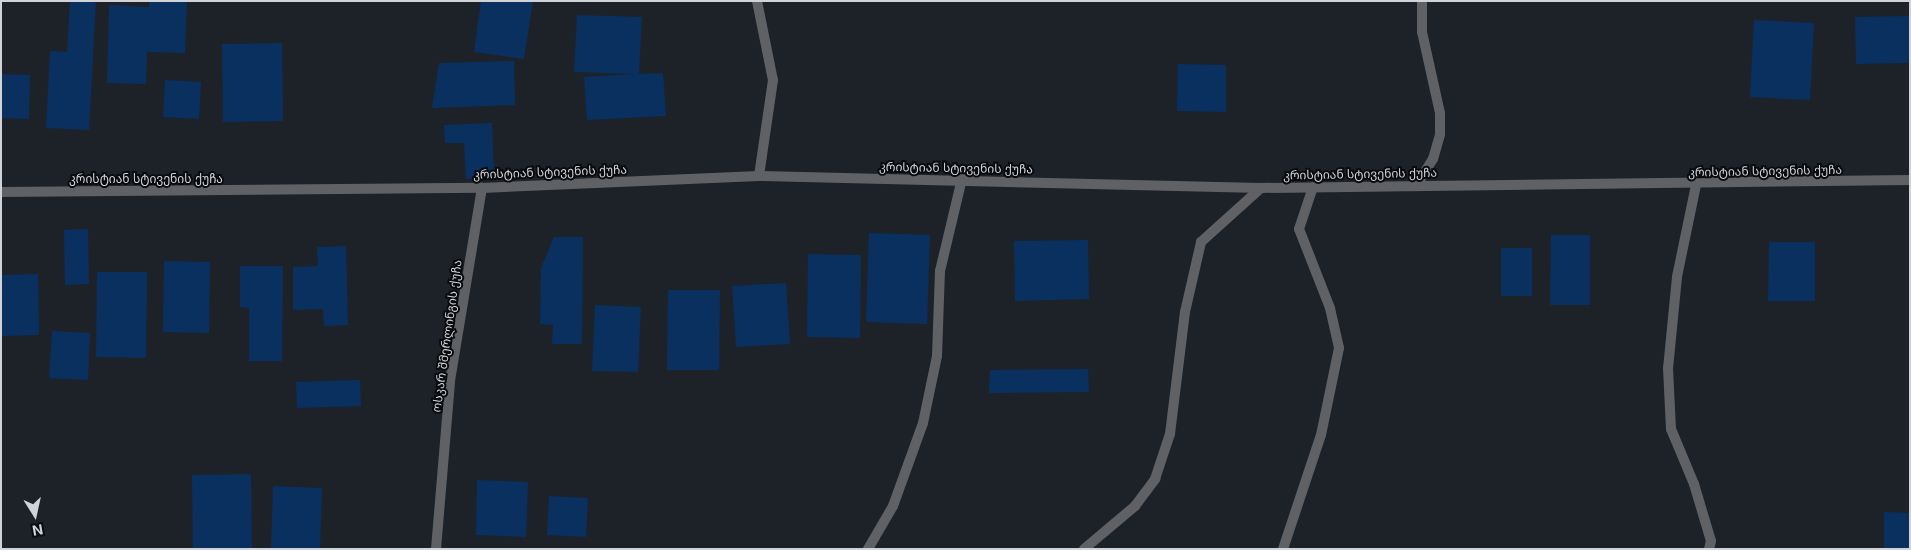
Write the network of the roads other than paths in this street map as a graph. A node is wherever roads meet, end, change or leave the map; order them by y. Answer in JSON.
{"nodes":[{"id":1,"x":757,"y":1,"type":"edge"},
{"id":2,"x":1422,"y":1,"type":"edge"},
{"id":3,"x":759,"y":176,"type":"junction"},
{"id":4,"x":962,"y":179,"type":"junction"},
{"id":5,"x":1910,"y":180,"type":"edge"},
{"id":6,"x":1696,"y":185,"type":"junction"},
{"id":7,"x":1416,"y":186,"type":"junction"},
{"id":8,"x":1313,"y":187,"type":"junction"},
{"id":9,"x":482,"y":188,"type":"junction"},
{"id":10,"x":1261,"y":188,"type":"junction"},
{"id":11,"x":1,"y":192,"type":"edge"},
{"id":12,"x":436,"y":549,"type":"edge"},
{"id":13,"x":868,"y":549,"type":"edge"},
{"id":14,"x":1084,"y":549,"type":"edge"},
{"id":15,"x":1283,"y":549,"type":"edge"},
{"id":16,"x":1709,"y":549,"type":"edge"}],
"edges":[{"from":1,"to":3,"type":"street"},
{"from":2,"to":7,"type":"street"},
{"from":3,"to":4,"type":"street","name":"კრისტიან სტივენის ქუჩა"},
{"from":3,"to":9,"type":"street","name":"კრისტიან სტივენის ქუჩა"},
{"from":4,"to":10,"type":"street","name":"კრისტიან სტივენის ქუჩა"},
{"from":4,"to":13,"type":"street"},
{"from":5,"to":6,"type":"street","name":"კრისტიან სტივენის ქუჩა"},
{"from":6,"to":7,"type":"street","name":"კრისტიან სტივენის ქუჩა"},
{"from":6,"to":16,"type":"street"},
{"from":7,"to":8,"type":"street","name":"კრისტიან სტივენის ქუჩა"},
{"from":8,"to":10,"type":"street","name":"კრისტიან სტივენის ქუჩა"},
{"from":8,"to":15,"type":"street"},
{"from":9,"to":11,"type":"street","name":"კრისტიან სტივენის ქუჩა"},
{"from":9,"to":12,"type":"street","name":"ოსკარ შმერლინგის ქუჩა"},
{"from":10,"to":14,"type":"street"}]}
